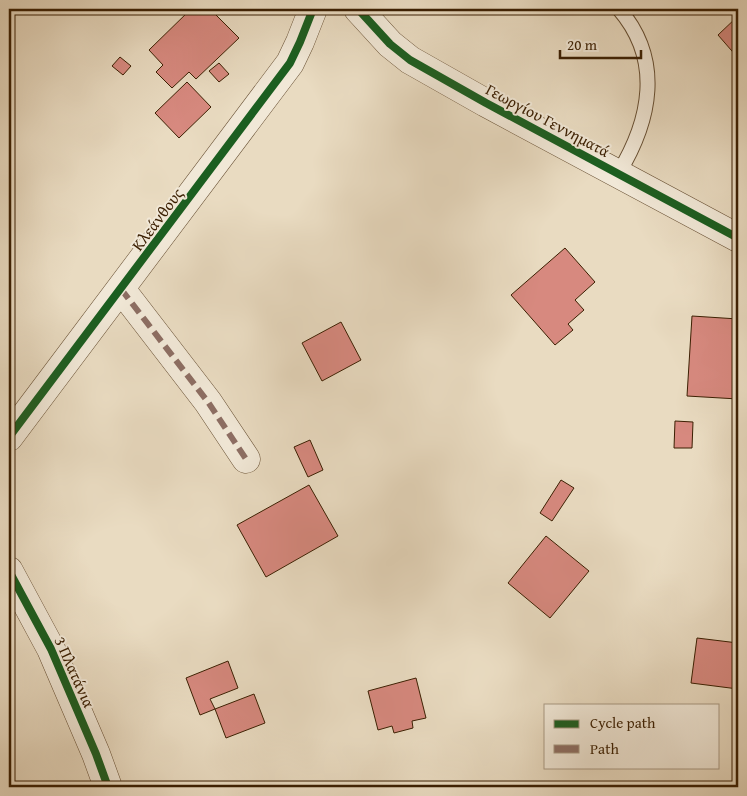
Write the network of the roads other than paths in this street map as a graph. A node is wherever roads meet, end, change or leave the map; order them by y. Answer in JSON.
{"nodes":[{"id":1,"x":313,"y":9,"type":"edge"},
{"id":2,"x":358,"y":9,"type":"edge"},
{"id":3,"x":619,"y":9,"type":"edge"},
{"id":4,"x":618,"y":174,"type":"junction"},
{"id":5,"x":738,"y":238,"type":"edge"},
{"id":6,"x":121,"y":289,"type":"junction"},
{"id":7,"x":9,"y":437,"type":"edge"},
{"id":8,"x":246,"y":459,"type":"dead end"},
{"id":9,"x":9,"y":571,"type":"edge"},
{"id":10,"x":108,"y":787,"type":"edge"}],
"edges":[{"from":1,"to":6,"type":"street","name":"Κλεάνθους"},
{"from":2,"to":4,"type":"street","name":"Γεωργίου Γεννηματά"},
{"from":3,"to":4,"type":"lane"},
{"from":4,"to":5,"type":"street","name":"Γεωργίου Γεννηματά"},
{"from":6,"to":7,"type":"street","name":"Κλεάνθους"},
{"from":6,"to":8,"type":"street"},
{"from":9,"to":10,"type":"street","name":"3 Πλατάνια"}]}
